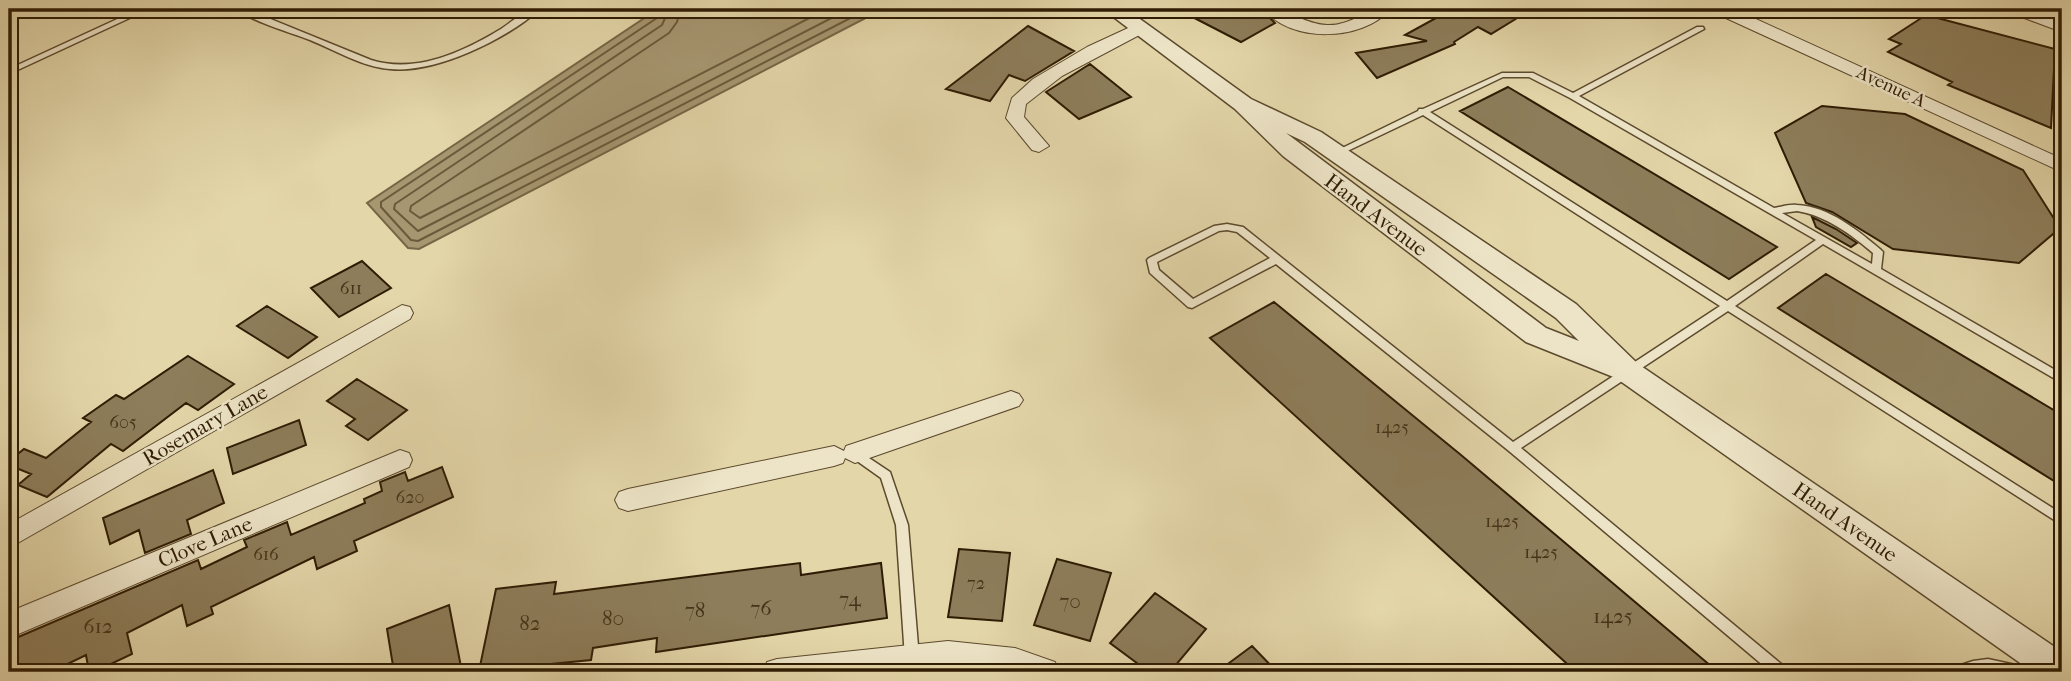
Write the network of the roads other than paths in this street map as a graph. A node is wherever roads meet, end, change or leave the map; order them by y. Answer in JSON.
{"nodes":[{"id":1,"x":145,"y":9,"type":"edge"},
{"id":2,"x":240,"y":9,"type":"edge"},
{"id":3,"x":536,"y":9,"type":"edge"},
{"id":4,"x":1272,"y":9,"type":"edge"},
{"id":5,"x":1382,"y":9,"type":"edge"},
{"id":6,"x":1396,"y":9,"type":"edge"},
{"id":7,"x":1721,"y":9,"type":"edge"},
{"id":8,"x":2017,"y":9,"type":"edge"},
{"id":9,"x":1127,"y":15,"type":"edge"},
{"id":10,"x":1367,"y":20,"type":"junction"},
{"id":11,"x":2062,"y":27,"type":"edge"},
{"id":12,"x":1700,"y":29,"type":"dead end"},
{"id":13,"x":9,"y":72,"type":"edge"},
{"id":14,"x":1573,"y":96,"type":"junction"},
{"id":15,"x":1243,"y":104,"type":"junction"},
{"id":16,"x":1422,"y":111,"type":"junction"},
{"id":17,"x":1039,"y":146,"type":"dead end"},
{"id":18,"x":1336,"y":153,"type":"junction"},
{"id":19,"x":2062,"y":166,"type":"edge"},
{"id":20,"x":1771,"y":211,"type":"junction"},
{"id":21,"x":1823,"y":240,"type":"junction"},
{"id":22,"x":1277,"y":259,"type":"junction"},
{"id":23,"x":1877,"y":272,"type":"junction"},
{"id":24,"x":1727,"y":305,"type":"junction"},
{"id":25,"x":402,"y":313,"type":"dead end"},
{"id":26,"x":1628,"y":372,"type":"junction"},
{"id":27,"x":2062,"y":379,"type":"edge"},
{"id":28,"x":1011,"y":400,"type":"dead end"},
{"id":29,"x":1513,"y":448,"type":"junction"},
{"id":30,"x":845,"y":454,"type":"junction"},
{"id":31,"x":400,"y":460,"type":"dead end"},
{"id":32,"x":628,"y":500,"type":"dead end"},
{"id":33,"x":2062,"y":520,"type":"edge"},
{"id":34,"x":9,"y":537,"type":"edge"},
{"id":35,"x":9,"y":625,"type":"edge"},
{"id":36,"x":912,"y":658,"type":"junction"},
{"id":37,"x":777,"y":672,"type":"edge"},
{"id":38,"x":1045,"y":672,"type":"edge"},
{"id":39,"x":1781,"y":672,"type":"edge"},
{"id":40,"x":1957,"y":672,"type":"edge"},
{"id":41,"x":2020,"y":672,"type":"edge"},
{"id":42,"x":2062,"y":672,"type":"edge"}],
"edges":[{"from":1,"to":13,"type":"lane"},
{"from":2,"to":3,"type":"lane"},
{"from":4,"to":10,"type":"street"},
{"from":5,"to":10,"type":"street"},
{"from":6,"to":10,"type":"street"},
{"from":7,"to":19,"type":"street","name":"Avenue A"},
{"from":8,"to":11,"type":"street"},
{"from":9,"to":15,"type":"street","name":"Hand Avenue"},
{"from":9,"to":17,"type":"street"},
{"from":12,"to":14,"type":"lane"},
{"from":14,"to":16,"type":"lane"},
{"from":14,"to":20,"type":"lane"},
{"from":15,"to":18,"type":"street","name":"Hand Avenue"},
{"from":15,"to":26,"type":"street","name":"Hand Avenue"},
{"from":16,"to":18,"type":"lane"},
{"from":16,"to":24,"type":"lane"},
{"from":18,"to":26,"type":"street","name":"Hand Avenue"},
{"from":20,"to":21,"type":"lane"},
{"from":20,"to":23,"type":"lane"},
{"from":21,"to":23,"type":"lane"},
{"from":21,"to":24,"type":"lane"},
{"from":22,"to":22,"type":"lane"},
{"from":22,"to":29,"type":"lane"},
{"from":23,"to":27,"type":"lane"},
{"from":24,"to":26,"type":"lane"},
{"from":24,"to":33,"type":"lane"},
{"from":25,"to":34,"type":"street","name":"Rosemary Lane"},
{"from":26,"to":29,"type":"lane"},
{"from":26,"to":42,"type":"street","name":"Hand Avenue"},
{"from":28,"to":30,"type":"street"},
{"from":29,"to":39,"type":"lane"},
{"from":30,"to":32,"type":"street"},
{"from":30,"to":36,"type":"lane"},
{"from":31,"to":35,"type":"street","name":"Clove Lane"},
{"from":36,"to":37,"type":"street"},
{"from":36,"to":38,"type":"street"},
{"from":40,"to":41,"type":"lane"}]}
